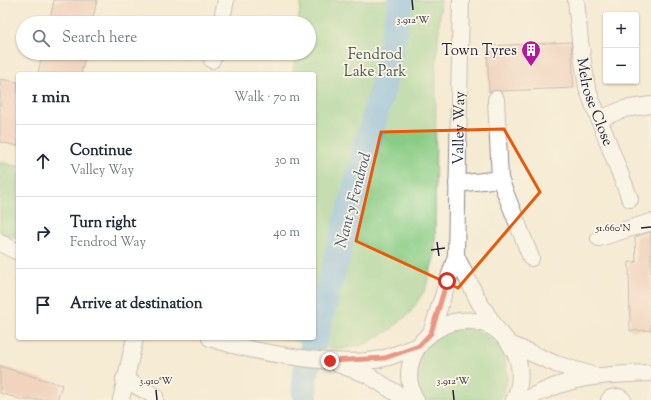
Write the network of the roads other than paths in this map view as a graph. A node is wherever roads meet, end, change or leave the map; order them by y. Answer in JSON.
{"nodes":[{"id":1,"x":226,"y":0,"type":"edge"},
{"id":2,"x":461,"y":0,"type":"edge"},
{"id":3,"x":576,"y":0,"type":"edge"},
{"id":4,"x":223,"y":16,"type":"edge"},
{"id":5,"x":496,"y":99,"type":"dead end"},
{"id":6,"x":651,"y":105,"type":"edge"},
{"id":7,"x":599,"y":119,"type":"junction"},
{"id":8,"x":500,"y":179,"type":"junction"},
{"id":9,"x":457,"y":184,"type":"junction"},
{"id":10,"x":630,"y":200,"type":"dead end"},
{"id":11,"x":651,"y":222,"type":"edge"},
{"id":12,"x":599,"y":238,"type":"dead end"},
{"id":13,"x":0,"y":243,"type":"edge"},
{"id":14,"x":16,"y":251,"type":"edge"},
{"id":15,"x":456,"y":256,"type":"junction"},
{"id":16,"x":531,"y":258,"type":"dead end"},
{"id":17,"x":431,"y":333,"type":"junction"},
{"id":18,"x":504,"y":338,"type":"junction"},
{"id":19,"x":134,"y":340,"type":"edge"},
{"id":20,"x":217,"y":340,"type":"edge"},
{"id":21,"x":419,"y":346,"type":"junction"},
{"id":22,"x":330,"y":361,"type":"junction"},
{"id":23,"x":651,"y":373,"type":"edge"},
{"id":24,"x":594,"y":375,"type":"junction"},
{"id":25,"x":124,"y":379,"type":"junction"},
{"id":26,"x":121,"y":400,"type":"edge"},
{"id":27,"x":155,"y":400,"type":"edge"},
{"id":28,"x":408,"y":400,"type":"edge"},
{"id":29,"x":416,"y":400,"type":"edge"},
{"id":30,"x":514,"y":400,"type":"edge"},
{"id":31,"x":525,"y":400,"type":"edge"},
{"id":32,"x":609,"y":400,"type":"edge"},
{"id":33,"x":623,"y":400,"type":"edge"}],
"edges":[{"from":1,"to":4,"type":"street"},
{"from":2,"to":9,"type":"street","name":"Valley Way"},
{"from":3,"to":7,"type":"street","name":"Melrose Close"},
{"from":5,"to":8,"type":"street"},
{"from":6,"to":7,"type":"street"},
{"from":7,"to":10,"type":"street","name":"Melrose Close"},
{"from":8,"to":9,"type":"street"},
{"from":8,"to":16,"type":"street"},
{"from":9,"to":15,"type":"street","name":"Valley Way"},
{"from":11,"to":12,"type":"street"},
{"from":13,"to":14,"type":"street"},
{"from":15,"to":17,"type":"street","name":"Valley Way"},
{"from":15,"to":18,"type":"street","name":"Valley Way"},
{"from":17,"to":18,"type":"street"},
{"from":17,"to":21,"type":"street"},
{"from":18,"to":24,"type":"street"},
{"from":18,"to":30,"type":"street","name":"Valley Way"},
{"from":19,"to":25,"type":"street"},
{"from":20,"to":22,"type":"street"},
{"from":21,"to":22,"type":"street"},
{"from":21,"to":29,"type":"street"},
{"from":22,"to":28,"type":"street"},
{"from":23,"to":24,"type":"street"},
{"from":24,"to":31,"type":"street"},
{"from":25,"to":26,"type":"street"},
{"from":25,"to":27,"type":"street"},
{"from":32,"to":33,"type":"street"}]}
